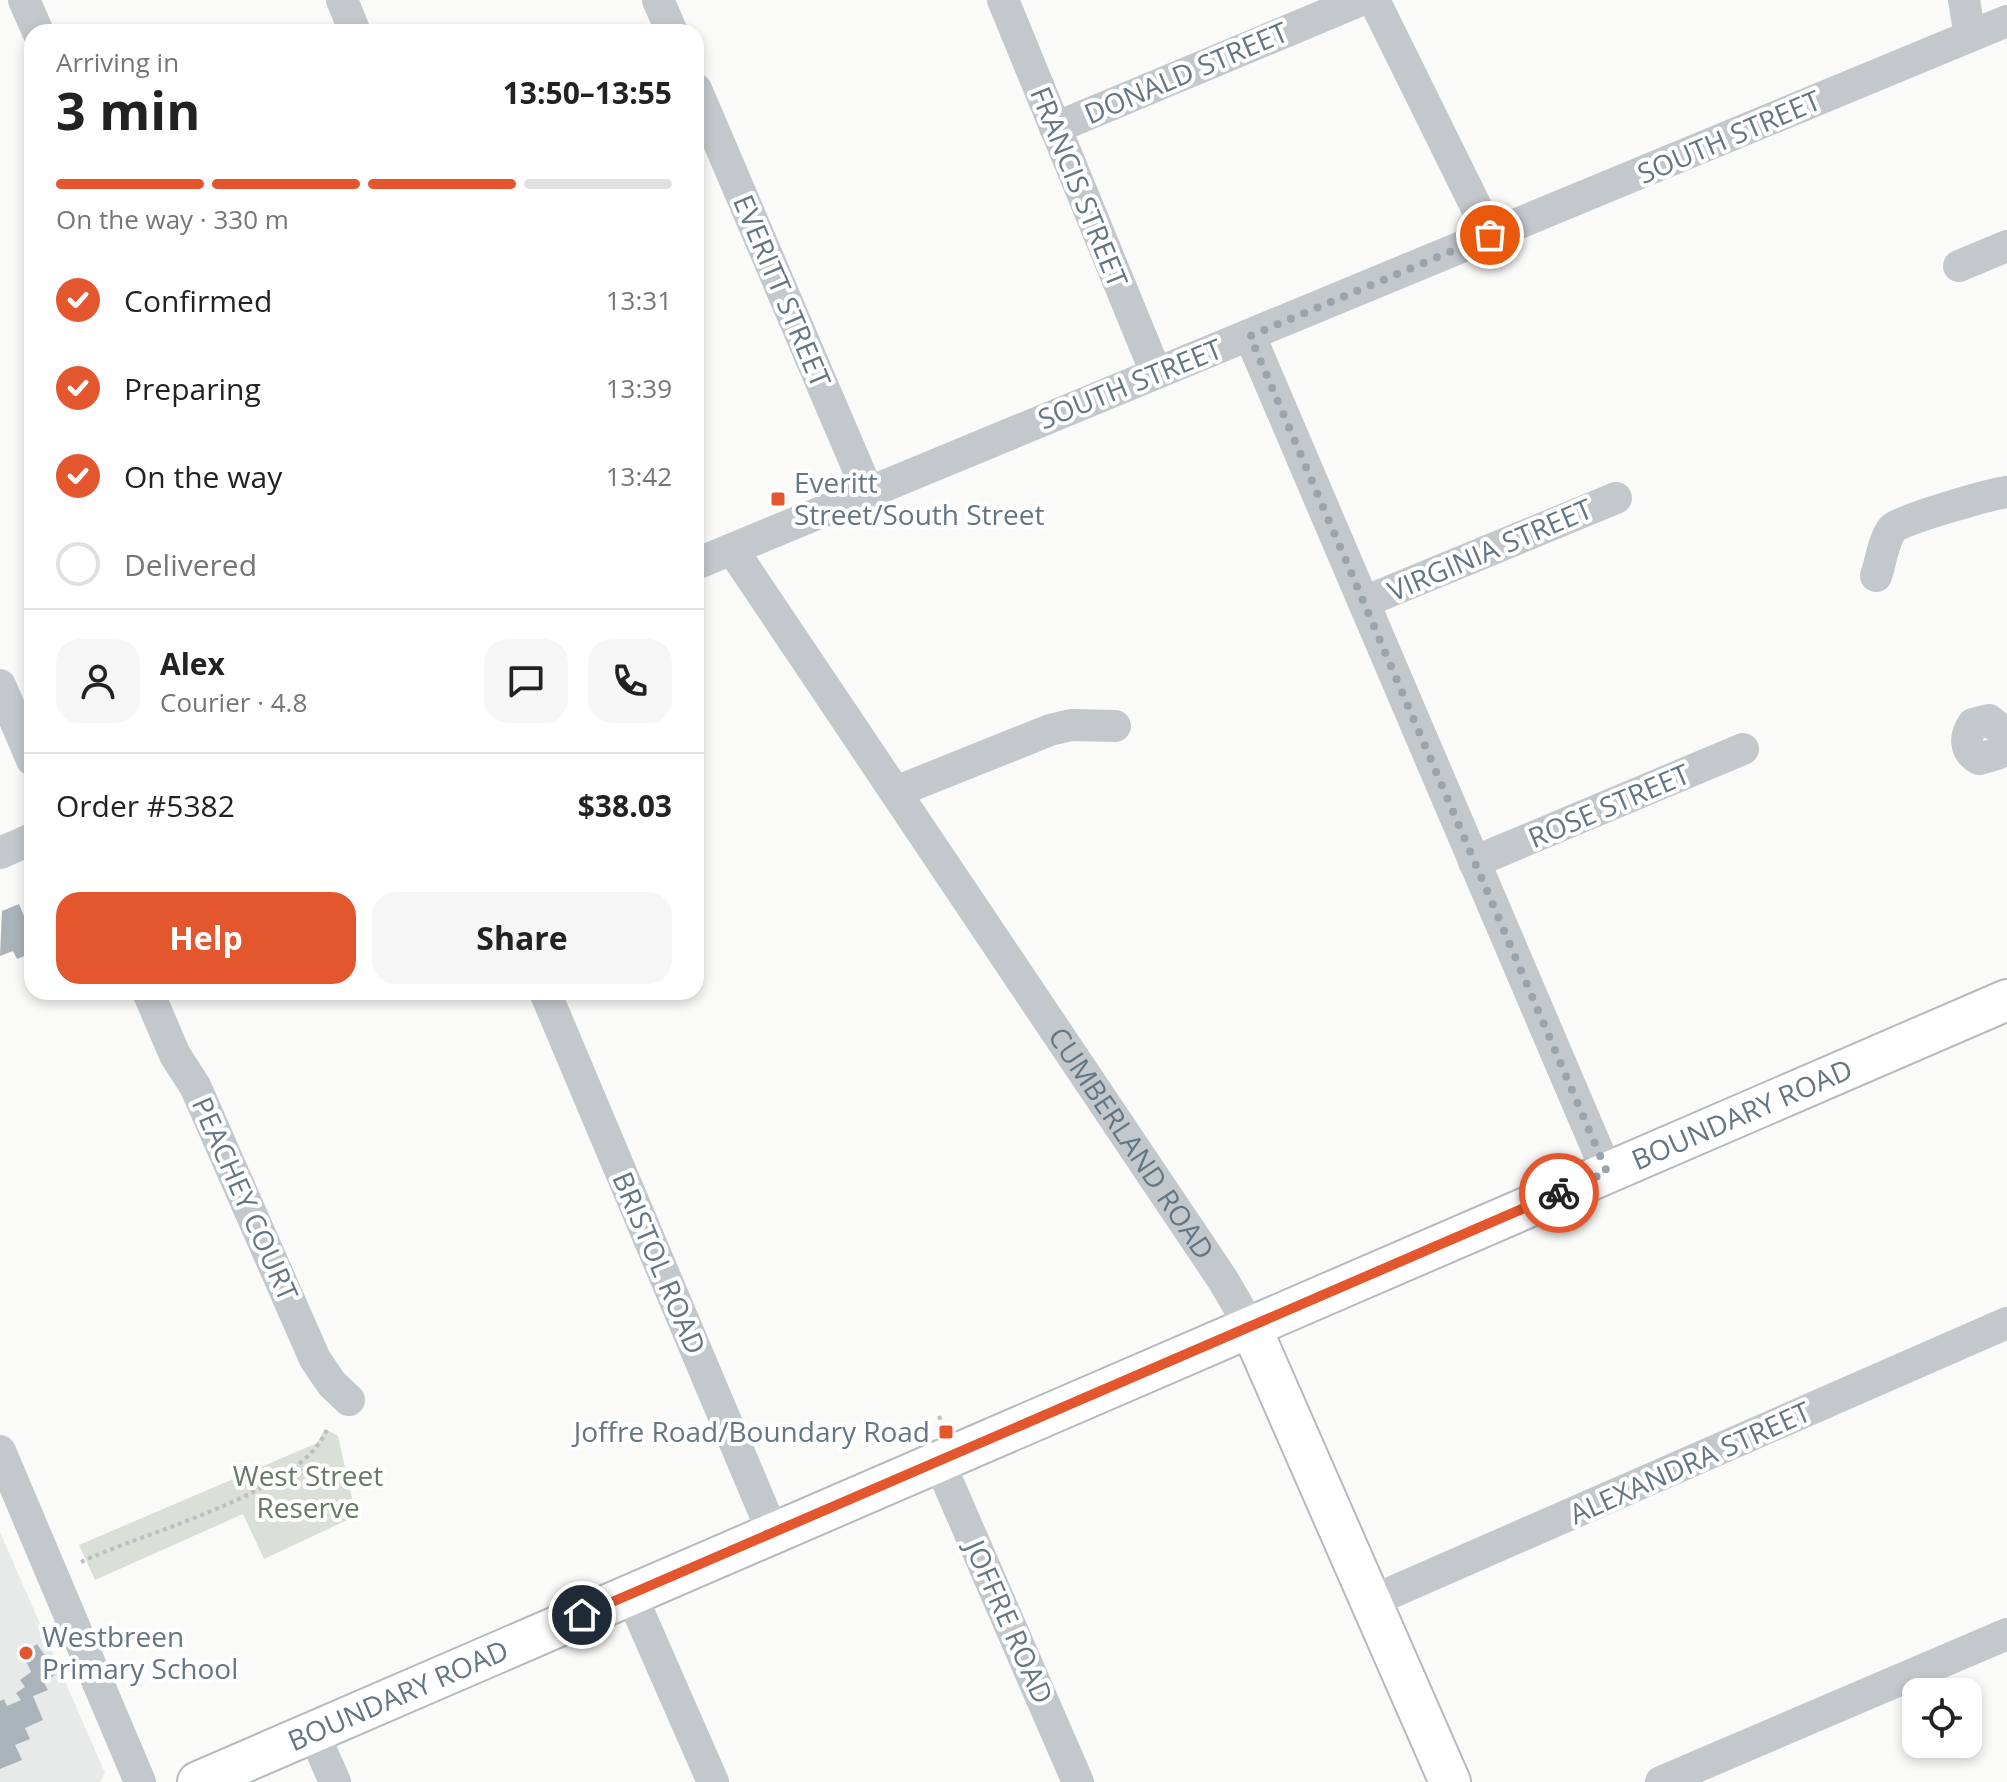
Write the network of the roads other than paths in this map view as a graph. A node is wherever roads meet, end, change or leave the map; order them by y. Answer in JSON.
{"nodes":[{"id":1,"x":24,"y":0,"type":"edge"},
{"id":2,"x":342,"y":0,"type":"edge"},
{"id":3,"x":658,"y":0,"type":"edge"},
{"id":4,"x":1003,"y":0,"type":"edge"},
{"id":5,"x":1361,"y":0,"type":"edge"},
{"id":6,"x":1374,"y":0,"type":"edge"},
{"id":7,"x":1964,"y":0,"type":"edge"},
{"id":8,"x":34,"y":24,"type":"edge"},
{"id":9,"x":352,"y":24,"type":"edge"},
{"id":10,"x":668,"y":24,"type":"edge"},
{"id":11,"x":1994,"y":33,"type":"edge"},
{"id":12,"x":704,"y":108,"type":"edge"},
{"id":13,"x":1055,"y":128,"type":"junction"},
{"id":14,"x":1490,"y":235,"type":"junction"},
{"id":15,"x":2007,"y":246,"type":"edge"},
{"id":16,"x":1959,"y":266,"type":"dead end"},
{"id":17,"x":1250,"y":336,"type":"junction"},
{"id":18,"x":1156,"y":373,"type":"junction"},
{"id":19,"x":868,"y":492,"type":"junction"},
{"id":20,"x":2007,"y":492,"type":"edge"},
{"id":21,"x":1616,"y":498,"type":"dead end"},
{"id":22,"x":732,"y":549,"type":"junction"},
{"id":23,"x":704,"y":561,"type":"edge"},
{"id":24,"x":1876,"y":576,"type":"dead end"},
{"id":25,"x":1364,"y":602,"type":"junction"},
{"id":26,"x":0,"y":685,"type":"edge"},
{"id":27,"x":1115,"y":726,"type":"dead end"},
{"id":28,"x":2007,"y":735,"type":"edge"},
{"id":29,"x":24,"y":741,"type":"edge"},
{"id":30,"x":2007,"y":743,"type":"edge"},
{"id":31,"x":1743,"y":749,"type":"dead end"},
{"id":32,"x":898,"y":791,"type":"junction"},
{"id":33,"x":24,"y":842,"type":"edge"},
{"id":34,"x":0,"y":853,"type":"edge"},
{"id":35,"x":1474,"y":862,"type":"junction"},
{"id":36,"x":151,"y":1000,"type":"edge"},
{"id":37,"x":548,"y":1000,"type":"edge"},
{"id":38,"x":2007,"y":1000,"type":"edge"},
{"id":39,"x":1607,"y":1172,"type":"junction"},
{"id":40,"x":2007,"y":1323,"type":"edge"},
{"id":41,"x":1251,"y":1328,"type":"junction"},
{"id":42,"x":349,"y":1400,"type":"dead end"},
{"id":43,"x":942,"y":1447,"type":"junction"},
{"id":44,"x":0,"y":1451,"type":"edge"},
{"id":45,"x":773,"y":1533,"type":"junction"},
{"id":46,"x":631,"y":1595,"type":"junction"},
{"id":47,"x":1372,"y":1601,"type":"junction"},
{"id":48,"x":2007,"y":1634,"type":"edge"},
{"id":49,"x":313,"y":1732,"type":"junction"},
{"id":50,"x":140,"y":1782,"type":"edge"},
{"id":51,"x":198,"y":1782,"type":"edge"},
{"id":52,"x":335,"y":1782,"type":"edge"},
{"id":53,"x":713,"y":1782,"type":"edge"},
{"id":54,"x":1078,"y":1782,"type":"edge"},
{"id":55,"x":1450,"y":1782,"type":"edge"},
{"id":56,"x":1661,"y":1782,"type":"edge"}],
"edges":[{"from":1,"to":8,"type":"street"},
{"from":2,"to":9,"type":"street"},
{"from":3,"to":10,"type":"street"},
{"from":4,"to":13,"type":"street","name":"FRANCIS STREET"},
{"from":5,"to":13,"type":"street","name":"DONALD STREET"},
{"from":6,"to":14,"type":"street"},
{"from":7,"to":11,"type":"street"},
{"from":11,"to":14,"type":"street","name":"SOUTH STREET"},
{"from":12,"to":19,"type":"street","name":"EVERITT STREET"},
{"from":13,"to":18,"type":"street","name":"FRANCIS STREET"},
{"from":14,"to":17,"type":"street","name":"SOUTH STREET"},
{"from":15,"to":16,"type":"street"},
{"from":17,"to":18,"type":"street","name":"SOUTH STREET"},
{"from":17,"to":25,"type":"street"},
{"from":18,"to":19,"type":"street","name":"SOUTH STREET"},
{"from":19,"to":22,"type":"street","name":"SOUTH STREET"},
{"from":20,"to":24,"type":"street"},
{"from":21,"to":25,"type":"street","name":"VIRGINIA STREET"},
{"from":22,"to":23,"type":"street","name":"SOUTH STREET"},
{"from":22,"to":32,"type":"street","name":"CUMBERLAND ROAD"},
{"from":25,"to":35,"type":"street"},
{"from":26,"to":29,"type":"street"},
{"from":27,"to":32,"type":"street"},
{"from":28,"to":30,"type":"street"},
{"from":31,"to":35,"type":"street","name":"ROSE STREET"},
{"from":32,"to":41,"type":"street","name":"CUMBERLAND ROAD"},
{"from":33,"to":34,"type":"street"},
{"from":35,"to":39,"type":"street"},
{"from":36,"to":42,"type":"street","name":"PEACHEY COURT"},
{"from":37,"to":45,"type":"street","name":"BRISTOL ROAD"},
{"from":38,"to":39,"type":"main road","name":"BOUNDARY ROAD"},
{"from":39,"to":41,"type":"main road","name":"BOUNDARY ROAD"},
{"from":40,"to":47,"type":"street","name":"ALEXANDRA STREET"},
{"from":41,"to":43,"type":"main road","name":"BOUNDARY ROAD"},
{"from":41,"to":47,"type":"main road","name":"CUMBERLAND ROAD"},
{"from":43,"to":45,"type":"main road","name":"BOUNDARY ROAD"},
{"from":43,"to":54,"type":"street","name":"JOFFRE ROAD"},
{"from":44,"to":50,"type":"street"},
{"from":45,"to":46,"type":"main road","name":"BOUNDARY ROAD"},
{"from":46,"to":49,"type":"main road","name":"BOUNDARY ROAD"},
{"from":46,"to":53,"type":"street"},
{"from":47,"to":55,"type":"main road","name":"CUMBERLAND ROAD"},
{"from":48,"to":56,"type":"street"},
{"from":49,"to":51,"type":"main road","name":"BOUNDARY ROAD"},
{"from":49,"to":52,"type":"street"}]}
